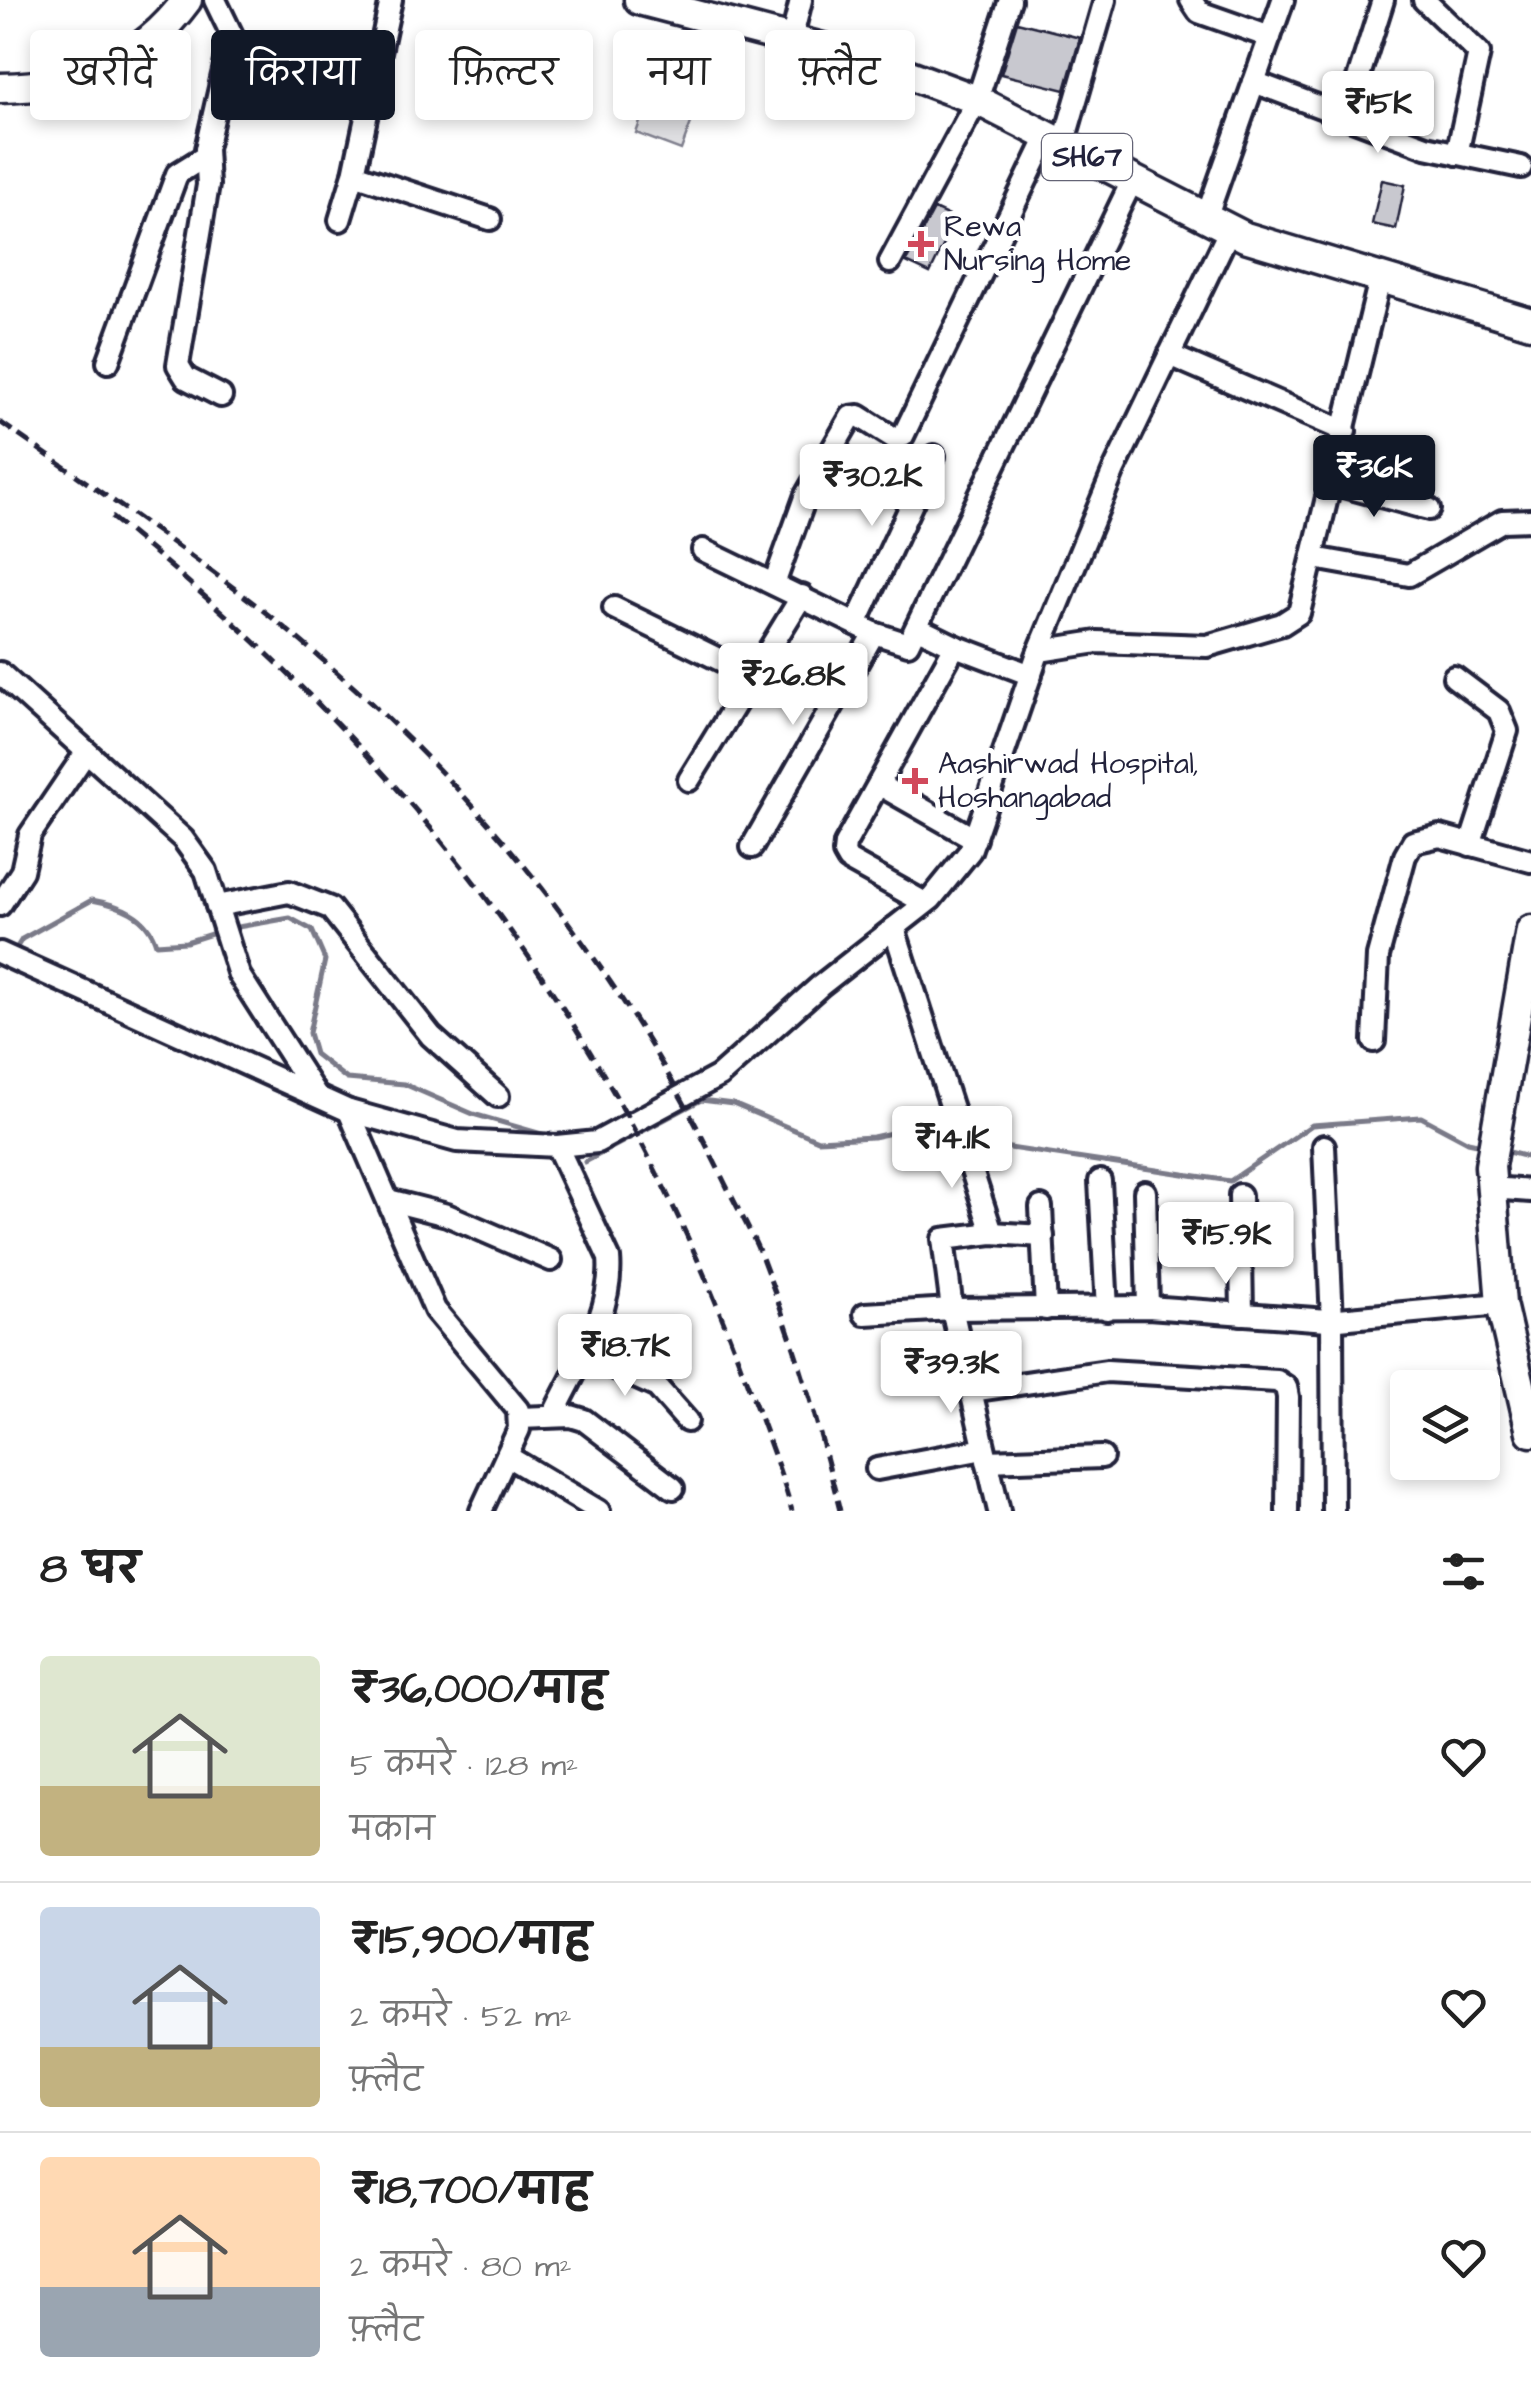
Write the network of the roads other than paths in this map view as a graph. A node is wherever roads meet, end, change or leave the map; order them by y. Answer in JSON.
{"nodes":[{"id":1,"x":187,"y":0,"type":"edge"},
{"id":2,"x":214,"y":0,"type":"edge"},
{"id":3,"x":391,"y":0,"type":"edge"},
{"id":4,"x":640,"y":0,"type":"edge"},
{"id":5,"x":801,"y":0,"type":"edge"},
{"id":6,"x":1010,"y":0,"type":"edge"},
{"id":7,"x":1106,"y":0,"type":"edge"},
{"id":8,"x":1191,"y":0,"type":"edge"},
{"id":9,"x":1283,"y":0,"type":"edge"},
{"id":10,"x":1383,"y":0,"type":"edge"},
{"id":11,"x":1424,"y":0,"type":"edge"},
{"id":12,"x":711,"y":10,"type":"edge"},
{"id":13,"x":794,"y":30,"type":"edge"},
{"id":14,"x":765,"y":31,"type":"edge"},
{"id":15,"x":1270,"y":37,"type":"junction"},
{"id":16,"x":915,"y":77,"type":"edge"},
{"id":17,"x":1254,"y":82,"type":"junction"},
{"id":18,"x":0,"y":88,"type":"edge"},
{"id":19,"x":978,"y":100,"type":"junction"},
{"id":20,"x":1346,"y":117,"type":"junction"},
{"id":21,"x":1055,"y":141,"type":"junction"},
{"id":22,"x":1457,"y":154,"type":"junction"},
{"id":23,"x":206,"y":156,"type":"junction"},
{"id":24,"x":1520,"y":167,"type":"dead end"},
{"id":25,"x":354,"y":174,"type":"junction"},
{"id":26,"x":1132,"y":181,"type":"junction"},
{"id":27,"x":490,"y":219,"type":"dead end"},
{"id":28,"x":340,"y":220,"type":"dead end"},
{"id":29,"x":1218,"y":224,"type":"junction"},
{"id":30,"x":890,"y":262,"type":"dead end"},
{"id":31,"x":1380,"y":280,"type":"junction"},
{"id":32,"x":1531,"y":323,"type":"edge"},
{"id":33,"x":1169,"y":355,"type":"junction"},
{"id":34,"x":108,"y":362,"type":"dead end"},
{"id":35,"x":222,"y":396,"type":"dead end"},
{"id":36,"x":1345,"y":431,"type":"junction"},
{"id":37,"x":934,"y":456,"type":"dead end"},
{"id":38,"x":1332,"y":483,"type":"junction"},
{"id":39,"x":1429,"y":509,"type":"dead end"},
{"id":40,"x":1531,"y":520,"type":"edge"},
{"id":41,"x":703,"y":550,"type":"dead end"},
{"id":42,"x":1314,"y":558,"type":"junction"},
{"id":43,"x":774,"y":584,"type":"junction"},
{"id":44,"x":802,"y":596,"type":"junction"},
{"id":45,"x":614,"y":608,"type":"dead end"},
{"id":46,"x":865,"y":628,"type":"junction"},
{"id":47,"x":918,"y":628,"type":"junction"},
{"id":48,"x":955,"y":646,"type":"junction"},
{"id":49,"x":1039,"y":651,"type":"junction"},
{"id":50,"x":0,"y":673,"type":"edge"},
{"id":51,"x":1032,"y":675,"type":"junction"},
{"id":52,"x":753,"y":676,"type":"junction"},
{"id":53,"x":1454,"y":677,"type":"dead end"},
{"id":54,"x":85,"y":754,"type":"junction"},
{"id":55,"x":689,"y":780,"type":"dead end"},
{"id":56,"x":880,"y":785,"type":"junction"},
{"id":57,"x":975,"y":838,"type":"junction"},
{"id":58,"x":1470,"y":844,"type":"junction"},
{"id":59,"x":752,"y":847,"type":"dead end"},
{"id":60,"x":1531,"y":861,"type":"edge"},
{"id":61,"x":926,"y":903,"type":"junction"},
{"id":62,"x":0,"y":905,"type":"edge"},
{"id":63,"x":219,"y":912,"type":"junction"},
{"id":64,"x":894,"y":928,"type":"junction"},
{"id":65,"x":1531,"y":930,"type":"edge"},
{"id":66,"x":0,"y":952,"type":"edge"},
{"id":67,"x":1525,"y":1015,"type":"edge"},
{"id":68,"x":1374,"y":1041,"type":"dead end"},
{"id":69,"x":316,"y":1096,"type":"junction"},
{"id":70,"x":498,"y":1096,"type":"dead end"},
{"id":71,"x":349,"y":1111,"type":"junction"},
{"id":72,"x":557,"y":1146,"type":"junction"},
{"id":73,"x":1324,"y":1146,"type":"dead end"},
{"id":74,"x":1490,"y":1177,"type":"junction"},
{"id":75,"x":1100,"y":1181,"type":"dead end"},
{"id":76,"x":1531,"y":1190,"type":"edge"},
{"id":77,"x":1145,"y":1192,"type":"dead end"},
{"id":78,"x":1240,"y":1195,"type":"dead end"},
{"id":79,"x":388,"y":1200,"type":"junction"},
{"id":80,"x":1041,"y":1208,"type":"dead end"},
{"id":81,"x":992,"y":1233,"type":"junction"},
{"id":82,"x":1042,"y":1236,"type":"junction"},
{"id":83,"x":552,"y":1260,"type":"dead end"},
{"id":84,"x":1502,"y":1304,"type":"junction"},
{"id":85,"x":1148,"y":1307,"type":"junction"},
{"id":86,"x":952,"y":1309,"type":"junction"},
{"id":87,"x":1046,"y":1309,"type":"junction"},
{"id":88,"x":1107,"y":1309,"type":"junction"},
{"id":89,"x":865,"y":1314,"type":"dead end"},
{"id":90,"x":1242,"y":1314,"type":"junction"},
{"id":91,"x":1332,"y":1320,"type":"junction"},
{"id":92,"x":582,"y":1354,"type":"junction"},
{"id":93,"x":971,"y":1391,"type":"junction"},
{"id":94,"x":1528,"y":1404,"type":"edge"},
{"id":95,"x":553,"y":1416,"type":"junction"},
{"id":96,"x":520,"y":1418,"type":"junction"},
{"id":97,"x":687,"y":1421,"type":"dead end"},
{"id":98,"x":1531,"y":1432,"type":"edge"},
{"id":99,"x":986,"y":1455,"type":"junction"},
{"id":100,"x":507,"y":1456,"type":"junction"},
{"id":101,"x":1102,"y":1457,"type":"dead end"},
{"id":102,"x":877,"y":1469,"type":"dead end"},
{"id":103,"x":674,"y":1488,"type":"dead end"},
{"id":104,"x":588,"y":1507,"type":"edge"},
{"id":105,"x":481,"y":1511,"type":"edge"},
{"id":106,"x":999,"y":1511,"type":"edge"},
{"id":107,"x":1287,"y":1511,"type":"edge"},
{"id":108,"x":1333,"y":1511,"type":"edge"}],
"edges":[{"from":1,"to":18,"type":"main road"},
{"from":2,"to":23,"type":"street"},
{"from":3,"to":25,"type":"street"},
{"from":4,"to":12,"type":"main road","number":"SH67"},
{"from":5,"to":13,"type":"street"},
{"from":6,"to":19,"type":"street"},
{"from":7,"to":21,"type":"street"},
{"from":8,"to":15,"type":"street"},
{"from":9,"to":15,"type":"street"},
{"from":10,"to":20,"type":"street"},
{"from":11,"to":22,"type":"street"},
{"from":12,"to":14,"type":"main road","number":"SH67"},
{"from":15,"to":17,"type":"street"},
{"from":16,"to":19,"type":"main road","number":"SH67"},
{"from":17,"to":20,"type":"street"},
{"from":17,"to":29,"type":"street"},
{"from":19,"to":21,"type":"main road","number":"SH67"},
{"from":19,"to":30,"type":"street"},
{"from":20,"to":22,"type":"street"},
{"from":21,"to":26,"type":"main road","number":"SH67"},
{"from":21,"to":43,"type":"street"},
{"from":22,"to":24,"type":"street"},
{"from":23,"to":34,"type":"street"},
{"from":23,"to":35,"type":"street"},
{"from":25,"to":27,"type":"street"},
{"from":25,"to":28,"type":"street"},
{"from":26,"to":29,"type":"main road","number":"SH67"},
{"from":26,"to":47,"type":"street"},
{"from":29,"to":31,"type":"main road","number":"SH67"},
{"from":29,"to":33,"type":"street"},
{"from":31,"to":32,"type":"main road","number":"SH67"},
{"from":31,"to":36,"type":"street"},
{"from":33,"to":36,"type":"street"},
{"from":33,"to":49,"type":"street"},
{"from":36,"to":38,"type":"street"},
{"from":37,"to":46,"type":"street"},
{"from":38,"to":39,"type":"street"},
{"from":38,"to":42,"type":"street"},
{"from":40,"to":42,"type":"street"},
{"from":41,"to":43,"type":"street"},
{"from":42,"to":49,"type":"street"},
{"from":43,"to":44,"type":"street"},
{"from":44,"to":46,"type":"street"},
{"from":44,"to":52,"type":"street"},
{"from":45,"to":52,"type":"street"},
{"from":46,"to":47,"type":"street"},
{"from":46,"to":59,"type":"street"},
{"from":47,"to":48,"type":"street"},
{"from":48,"to":51,"type":"street"},
{"from":48,"to":56,"type":"street"},
{"from":49,"to":51,"type":"street"},
{"from":50,"to":54,"type":"street"},
{"from":51,"to":57,"type":"street"},
{"from":52,"to":55,"type":"street"},
{"from":53,"to":58,"type":"street"},
{"from":54,"to":62,"type":"street"},
{"from":54,"to":63,"type":"street"},
{"from":56,"to":57,"type":"street"},
{"from":56,"to":61,"type":"street"},
{"from":57,"to":61,"type":"street"},
{"from":58,"to":60,"type":"street"},
{"from":58,"to":68,"type":"street"},
{"from":61,"to":64,"type":"street"},
{"from":63,"to":69,"type":"street"},
{"from":63,"to":70,"type":"street"},
{"from":64,"to":72,"type":"street"},
{"from":64,"to":81,"type":"street"},
{"from":65,"to":67,"type":"main road"},
{"from":66,"to":69,"type":"street"},
{"from":67,"to":74,"type":"main road"},
{"from":69,"to":71,"type":"street"},
{"from":71,"to":72,"type":"street"},
{"from":71,"to":79,"type":"street"},
{"from":72,"to":92,"type":"street"},
{"from":73,"to":91,"type":"street"},
{"from":74,"to":76,"type":"street"},
{"from":74,"to":84,"type":"main road"},
{"from":75,"to":88,"type":"street"},
{"from":77,"to":85,"type":"street"},
{"from":78,"to":90,"type":"street"},
{"from":79,"to":83,"type":"street"},
{"from":79,"to":96,"type":"street"},
{"from":80,"to":82,"type":"street"},
{"from":81,"to":82,"type":"street"},
{"from":81,"to":86,"type":"street"},
{"from":82,"to":87,"type":"street"},
{"from":84,"to":91,"type":"street"},
{"from":84,"to":94,"type":"main road"},
{"from":85,"to":88,"type":"street"},
{"from":85,"to":90,"type":"street"},
{"from":86,"to":87,"type":"street"},
{"from":86,"to":89,"type":"street"},
{"from":86,"to":93,"type":"street"},
{"from":87,"to":88,"type":"street"},
{"from":90,"to":91,"type":"street"},
{"from":91,"to":108,"type":"street"},
{"from":92,"to":95,"type":"street"},
{"from":92,"to":97,"type":"street"},
{"from":93,"to":99,"type":"street"},
{"from":93,"to":107,"type":"street"},
{"from":94,"to":98,"type":"main road"},
{"from":95,"to":96,"type":"street"},
{"from":95,"to":103,"type":"street"},
{"from":96,"to":100,"type":"street"},
{"from":99,"to":101,"type":"street"},
{"from":99,"to":102,"type":"street"},
{"from":99,"to":106,"type":"street"},
{"from":100,"to":104,"type":"street"},
{"from":100,"to":105,"type":"street"}]}
